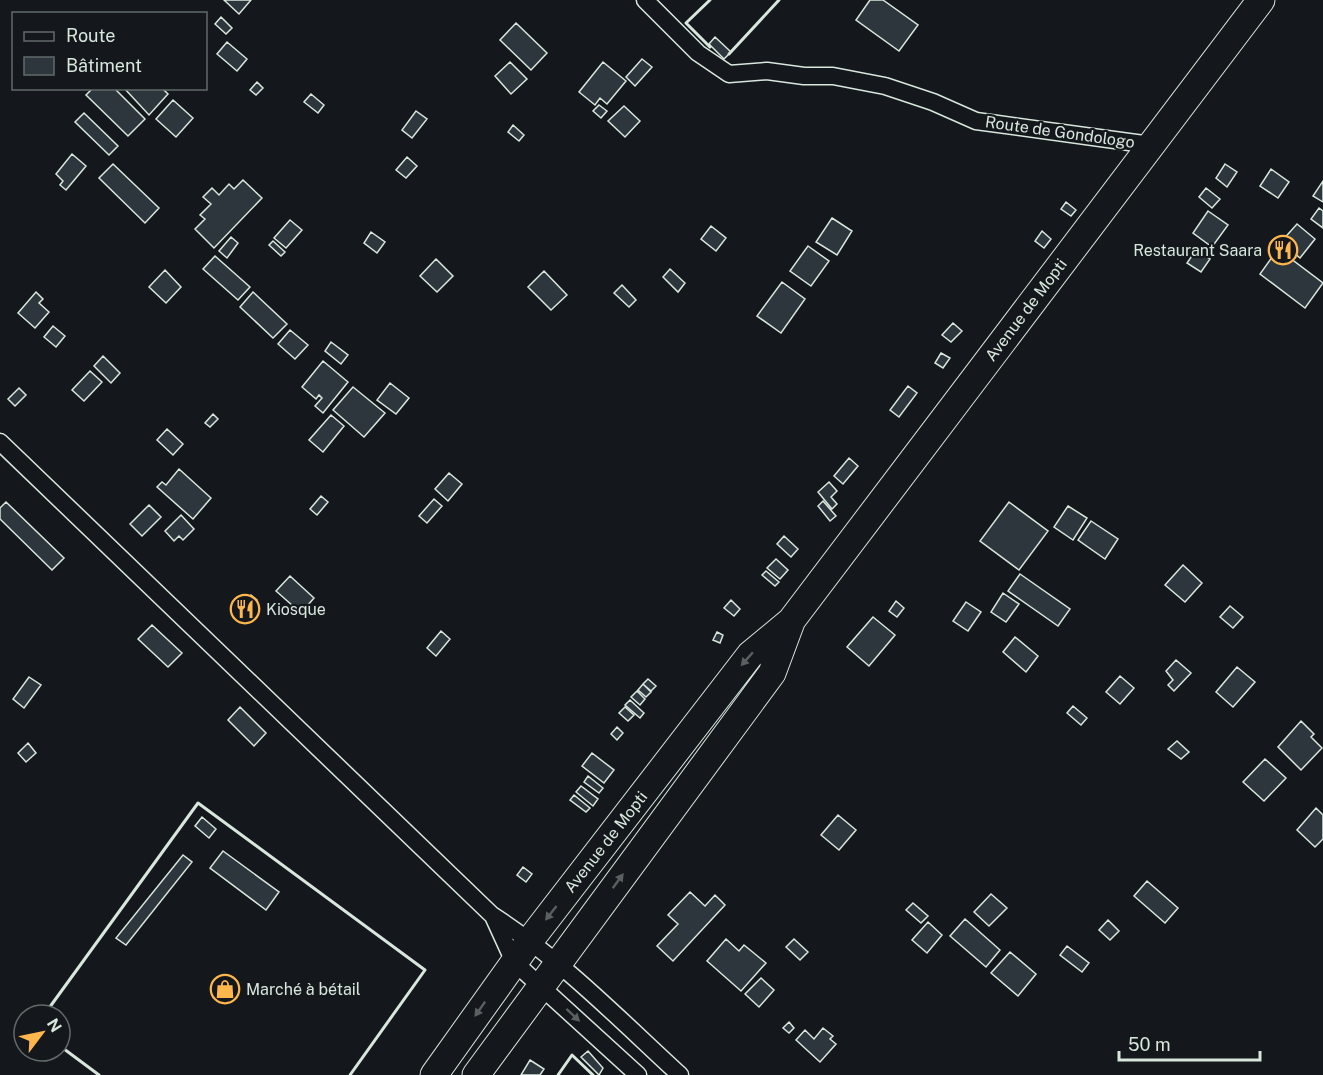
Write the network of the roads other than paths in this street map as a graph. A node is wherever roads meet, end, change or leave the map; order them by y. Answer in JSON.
{"nodes":[{"id":1,"x":645,"y":0,"type":"edge"},
{"id":2,"x":1261,"y":0,"type":"edge"},
{"id":3,"x":1151,"y":145,"type":"junction"},
{"id":4,"x":0,"y":442,"type":"edge"},
{"id":5,"x":791,"y":621,"type":"junction"},
{"id":6,"x":492,"y":915,"type":"junction"},
{"id":7,"x":531,"y":939,"type":"junction"},
{"id":8,"x":514,"y":962,"type":"junction"},
{"id":9,"x":558,"y":962,"type":"junction"},
{"id":10,"x":542,"y":985,"type":"junction"},
{"id":11,"x":434,"y":1075,"type":"edge"},
{"id":12,"x":476,"y":1075,"type":"edge"},
{"id":13,"x":638,"y":1075,"type":"edge"},
{"id":14,"x":680,"y":1075,"type":"edge"}],
"edges":[{"from":1,"to":3,"type":"street","name":"Route de Gondologo"},
{"from":2,"to":3,"type":"main road","name":"Avenue de Mopti"},
{"from":3,"to":5,"type":"main road","name":"Avenue de Mopti"},
{"from":4,"to":6,"type":"street"},
{"from":5,"to":7,"type":"main road","name":"Avenue de Mopti","one_way":true},
{"from":9,"to":5,"type":"main road","name":"Avenue de Mopti","one_way":true},
{"from":6,"to":7,"type":"street"},
{"from":6,"to":8,"type":"street"},
{"from":7,"to":8,"type":"main road","name":"Avenue de Mopti"},
{"from":7,"to":9,"type":"street"},
{"from":8,"to":10,"type":"street"},
{"from":8,"to":11,"type":"main road","name":"Avenue de Mopti","one_way":true},
{"from":9,"to":10,"type":"main road","name":"Avenue de Mopti"},
{"from":9,"to":14,"type":"street"},
{"from":10,"to":12,"type":"main road","name":"Avenue de Mopti"},
{"from":10,"to":13,"type":"street","one_way":true}]}
